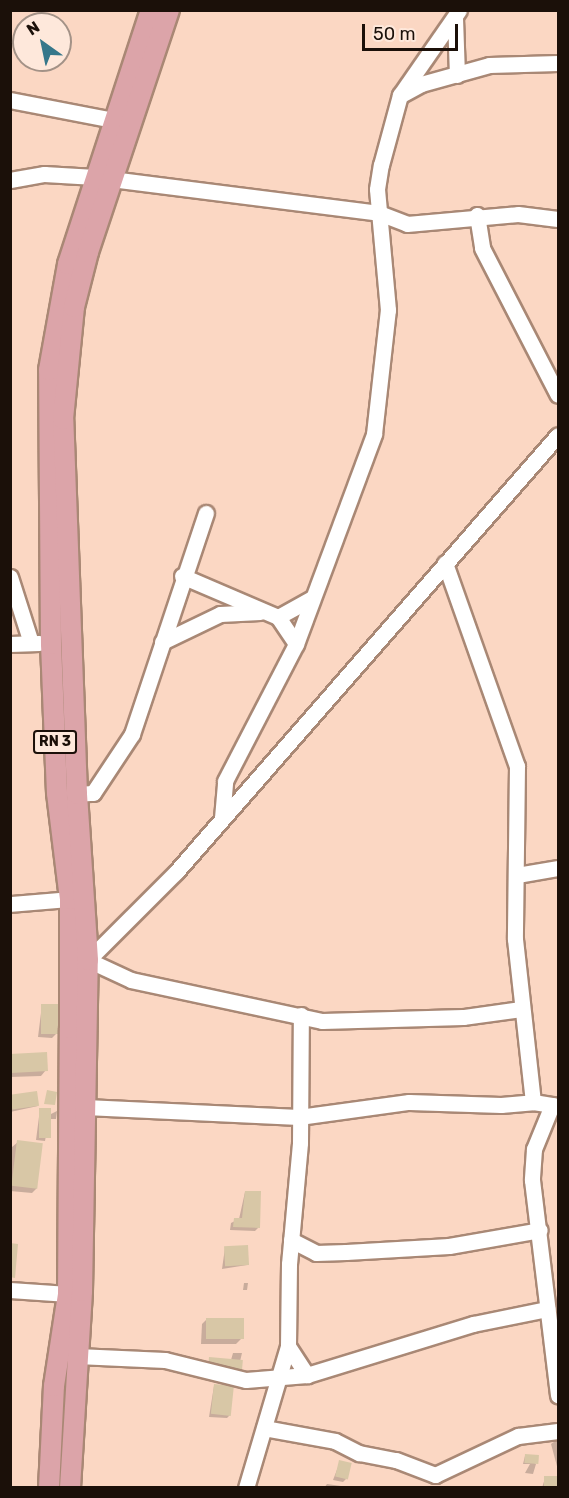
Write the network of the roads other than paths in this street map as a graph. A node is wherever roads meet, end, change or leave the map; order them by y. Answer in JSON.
{"nodes":[{"id":1,"x":151,"y":10,"type":"edge"},
{"id":2,"x":169,"y":10,"type":"edge"},
{"id":3,"x":457,"y":14,"type":"edge"},
{"id":4,"x":558,"y":63,"type":"edge"},
{"id":5,"x":457,"y":75,"type":"junction"},
{"id":6,"x":400,"y":95,"type":"junction"},
{"id":7,"x":10,"y":100,"type":"edge"},
{"id":8,"x":113,"y":120,"type":"junction"},
{"id":9,"x":103,"y":178,"type":"junction"},
{"id":10,"x":10,"y":180,"type":"edge"},
{"id":11,"x":379,"y":213,"type":"junction"},
{"id":12,"x":477,"y":215,"type":"junction"},
{"id":13,"x":558,"y":219,"type":"edge"},
{"id":14,"x":558,"y":395,"type":"edge"},
{"id":15,"x":558,"y":435,"type":"edge"},
{"id":16,"x":206,"y":513,"type":"dead end"},
{"id":17,"x":445,"y":563,"type":"junction"},
{"id":18,"x":182,"y":576,"type":"junction"},
{"id":19,"x":10,"y":577,"type":"edge"},
{"id":20,"x":311,"y":598,"type":"junction"},
{"id":21,"x":261,"y":612,"type":"junction"},
{"id":22,"x":278,"y":617,"type":"junction"},
{"id":23,"x":162,"y":642,"type":"junction"},
{"id":24,"x":41,"y":643,"type":"junction"},
{"id":25,"x":10,"y":644,"type":"edge"},
{"id":26,"x":296,"y":644,"type":"junction"},
{"id":27,"x":77,"y":794,"type":"junction"},
{"id":28,"x":222,"y":818,"type":"junction"},
{"id":29,"x":558,"y":868,"type":"edge"},
{"id":30,"x":517,"y":875,"type":"junction"},
{"id":31,"x":70,"y":899,"type":"junction"},
{"id":32,"x":10,"y":904,"type":"edge"},
{"id":33,"x":88,"y":960,"type":"junction"},
{"id":34,"x":521,"y":1009,"type":"junction"},
{"id":35,"x":301,"y":1015,"type":"junction"},
{"id":36,"x":533,"y":1102,"type":"junction"},
{"id":37,"x":555,"y":1105,"type":"edge"},
{"id":38,"x":85,"y":1107,"type":"junction"},
{"id":39,"x":299,"y":1117,"type":"junction"},
{"id":40,"x":540,"y":1230,"type":"junction"},
{"id":41,"x":291,"y":1240,"type":"junction"},
{"id":42,"x":10,"y":1290,"type":"edge"},
{"id":43,"x":68,"y":1294,"type":"junction"},
{"id":44,"x":547,"y":1309,"type":"junction"},
{"id":45,"x":288,"y":1346,"type":"junction"},
{"id":46,"x":76,"y":1356,"type":"junction"},
{"id":47,"x":307,"y":1375,"type":"junction"},
{"id":48,"x":279,"y":1378,"type":"junction"},
{"id":49,"x":558,"y":1395,"type":"edge"},
{"id":50,"x":264,"y":1428,"type":"junction"},
{"id":51,"x":558,"y":1431,"type":"edge"},
{"id":52,"x":49,"y":1488,"type":"edge"},
{"id":53,"x":70,"y":1488,"type":"edge"},
{"id":54,"x":246,"y":1488,"type":"edge"}],
"edges":[{"from":1,"to":8,"type":"main road","number":"RN 3"},
{"from":2,"to":9,"type":"main road","number":"RN 3"},
{"from":3,"to":5,"type":"street"},
{"from":3,"to":6,"type":"street"},
{"from":4,"to":5,"type":"street"},
{"from":5,"to":6,"type":"street"},
{"from":6,"to":11,"type":"street"},
{"from":7,"to":8,"type":"street"},
{"from":8,"to":9,"type":"main road","number":"RN 3"},
{"from":9,"to":10,"type":"street"},
{"from":9,"to":11,"type":"street"},
{"from":9,"to":24,"type":"main road","number":"RN 3"},
{"from":9,"to":27,"type":"main road","number":"RN 3"},
{"from":11,"to":12,"type":"street"},
{"from":11,"to":20,"type":"street"},
{"from":12,"to":13,"type":"street"},
{"from":12,"to":14,"type":"street"},
{"from":15,"to":17,"type":"street"},
{"from":16,"to":18,"type":"street"},
{"from":17,"to":28,"type":"street"},
{"from":17,"to":30,"type":"street"},
{"from":18,"to":21,"type":"street"},
{"from":18,"to":23,"type":"street"},
{"from":19,"to":24,"type":"street"},
{"from":20,"to":22,"type":"street"},
{"from":20,"to":26,"type":"street"},
{"from":21,"to":22,"type":"street"},
{"from":21,"to":23,"type":"street"},
{"from":22,"to":26,"type":"street"},
{"from":23,"to":27,"type":"street"},
{"from":24,"to":25,"type":"street"},
{"from":24,"to":31,"type":"main road","number":"RN 3"},
{"from":26,"to":28,"type":"street"},
{"from":27,"to":33,"type":"main road","number":"RN 3"},
{"from":28,"to":33,"type":"street"},
{"from":29,"to":30,"type":"street"},
{"from":30,"to":34,"type":"street"},
{"from":31,"to":32,"type":"street"},
{"from":31,"to":43,"type":"main road","number":"RN 3"},
{"from":33,"to":35,"type":"street"},
{"from":33,"to":38,"type":"main road","number":"RN 3"},
{"from":34,"to":35,"type":"street"},
{"from":34,"to":36,"type":"street"},
{"from":35,"to":39,"type":"street"},
{"from":36,"to":37,"type":"street"},
{"from":36,"to":39,"type":"street"},
{"from":37,"to":40,"type":"street"},
{"from":38,"to":39,"type":"street"},
{"from":38,"to":46,"type":"main road","number":"RN 3"},
{"from":39,"to":41,"type":"street"},
{"from":40,"to":41,"type":"street"},
{"from":40,"to":44,"type":"street"},
{"from":41,"to":45,"type":"street"},
{"from":42,"to":43,"type":"street"},
{"from":43,"to":52,"type":"main road","number":"RN 3"},
{"from":44,"to":47,"type":"street"},
{"from":44,"to":49,"type":"street"},
{"from":45,"to":47,"type":"street"},
{"from":45,"to":48,"type":"street"},
{"from":46,"to":48,"type":"street"},
{"from":46,"to":53,"type":"main road","number":"RN 3"},
{"from":47,"to":48,"type":"street"},
{"from":48,"to":50,"type":"street"},
{"from":50,"to":51,"type":"street"},
{"from":50,"to":54,"type":"street"}]}
